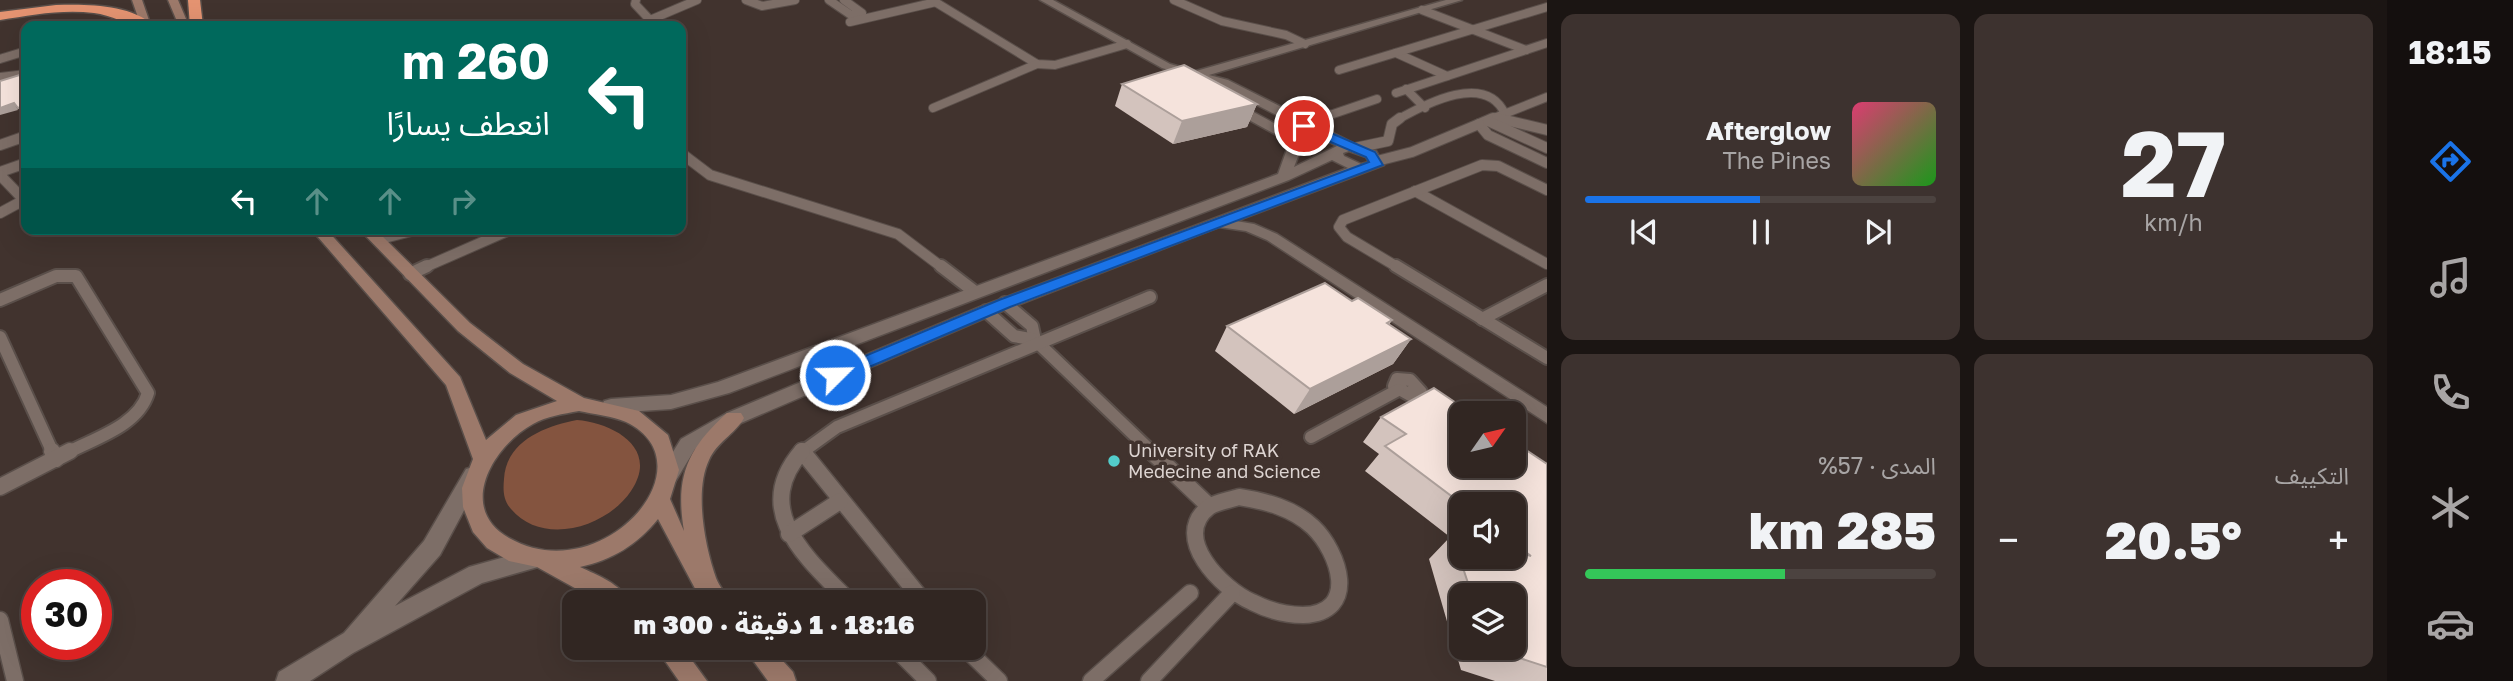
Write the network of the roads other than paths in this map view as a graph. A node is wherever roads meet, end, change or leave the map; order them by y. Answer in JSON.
{"nodes":[{"id":1,"x":14,"y":0,"type":"edge"},
{"id":2,"x":51,"y":0,"type":"edge"},
{"id":3,"x":137,"y":0,"type":"edge"},
{"id":4,"x":173,"y":0,"type":"edge"},
{"id":5,"x":194,"y":0,"type":"edge"},
{"id":6,"x":636,"y":0,"type":"edge"},
{"id":7,"x":696,"y":0,"type":"edge"},
{"id":8,"x":747,"y":0,"type":"edge"},
{"id":9,"x":795,"y":0,"type":"edge"},
{"id":10,"x":829,"y":0,"type":"edge"},
{"id":11,"x":844,"y":0,"type":"edge"},
{"id":12,"x":1037,"y":0,"type":"edge"},
{"id":13,"x":1045,"y":0,"type":"edge"},
{"id":14,"x":1174,"y":0,"type":"edge"},
{"id":15,"x":1457,"y":0,"type":"edge"},
{"id":16,"x":1538,"y":0,"type":"edge"},
{"id":17,"x":934,"y":1,"type":"edge"},
{"id":18,"x":0,"y":4,"type":"edge"},
{"id":19,"x":1547,"y":5,"type":"edge"},
{"id":20,"x":1429,"y":6,"type":"edge"},
{"id":21,"x":0,"y":15,"type":"edge"},
{"id":22,"x":137,"y":21,"type":"edge"},
{"id":23,"x":144,"y":21,"type":"edge"},
{"id":24,"x":182,"y":21,"type":"edge"},
{"id":25,"x":196,"y":21,"type":"edge"},
{"id":26,"x":647,"y":21,"type":"edge"},
{"id":27,"x":652,"y":21,"type":"edge"},
{"id":28,"x":850,"y":22,"type":"dead end"},
{"id":29,"x":1471,"y":27,"type":"junction"},
{"id":30,"x":1547,"y":43,"type":"edge"},
{"id":31,"x":1305,"y":44,"type":"junction"},
{"id":32,"x":1124,"y":45,"type":"junction"},
{"id":33,"x":1526,"y":50,"type":"junction"},
{"id":34,"x":1396,"y":52,"type":"junction"},
{"id":35,"x":21,"y":53,"type":"edge"},
{"id":36,"x":0,"y":59,"type":"edge"},
{"id":37,"x":1037,"y":64,"type":"junction"},
{"id":38,"x":1339,"y":70,"type":"dead end"},
{"id":39,"x":21,"y":75,"type":"edge"},
{"id":40,"x":1447,"y":76,"type":"junction"},
{"id":41,"x":0,"y":77,"type":"edge"},
{"id":42,"x":1188,"y":77,"type":"junction"},
{"id":43,"x":1420,"y":85,"type":"junction"},
{"id":44,"x":1401,"y":91,"type":"joint"},
{"id":45,"x":1455,"y":94,"type":"junction"},
{"id":46,"x":1547,"y":97,"type":"edge"},
{"id":47,"x":1377,"y":99,"type":"dead end"},
{"id":48,"x":933,"y":108,"type":"dead end"},
{"id":49,"x":1425,"y":108,"type":"junction"},
{"id":50,"x":1333,"y":114,"type":"junction"},
{"id":51,"x":1289,"y":118,"type":"junction"},
{"id":52,"x":1492,"y":119,"type":"junction"},
{"id":53,"x":1547,"y":130,"type":"edge"},
{"id":54,"x":1317,"y":132,"type":"junction"},
{"id":55,"x":21,"y":138,"type":"edge"},
{"id":56,"x":0,"y":145,"type":"edge"},
{"id":57,"x":1547,"y":148,"type":"edge"},
{"id":58,"x":1347,"y":150,"type":"junction"},
{"id":59,"x":686,"y":157,"type":"edge"},
{"id":60,"x":1377,"y":161,"type":"junction"},
{"id":61,"x":1547,"y":163,"type":"edge"},
{"id":62,"x":21,"y":165,"type":"edge"},
{"id":63,"x":1360,"y":168,"type":"junction"},
{"id":64,"x":0,"y":173,"type":"edge"},
{"id":65,"x":1284,"y":177,"type":"junction"},
{"id":66,"x":1547,"y":190,"type":"edge"},
{"id":67,"x":1415,"y":191,"type":"junction"},
{"id":68,"x":21,"y":197,"type":"edge"},
{"id":69,"x":21,"y":202,"type":"edge"},
{"id":70,"x":1266,"y":204,"type":"junction"},
{"id":71,"x":0,"y":213,"type":"edge"},
{"id":72,"x":1213,"y":223,"type":"junction"},
{"id":73,"x":323,"y":235,"type":"edge"},
{"id":74,"x":371,"y":235,"type":"edge"},
{"id":75,"x":498,"y":235,"type":"edge"},
{"id":76,"x":1547,"y":264,"type":"edge"},
{"id":77,"x":410,"y":274,"type":"junction"},
{"id":78,"x":1547,"y":285,"type":"edge"},
{"id":79,"x":975,"y":292,"type":"junction"},
{"id":80,"x":1150,"y":297,"type":"dead end"},
{"id":81,"x":0,"y":300,"type":"edge"},
{"id":82,"x":1005,"y":303,"type":"junction"},
{"id":83,"x":986,"y":311,"type":"junction"},
{"id":84,"x":1482,"y":318,"type":"junction"},
{"id":85,"x":0,"y":337,"type":"edge"},
{"id":86,"x":1037,"y":343,"type":"junction"},
{"id":87,"x":1547,"y":358,"type":"edge"},
{"id":88,"x":1426,"y":396,"type":"edge"},
{"id":89,"x":579,"y":404,"type":"junction"},
{"id":90,"x":611,"y":406,"type":"junction"},
{"id":91,"x":1546,"y":411,"type":"edge"},
{"id":92,"x":734,"y":418,"type":"junction"},
{"id":93,"x":1311,"y":437,"type":"dead end"},
{"id":94,"x":801,"y":450,"type":"junction"},
{"id":95,"x":56,"y":459,"type":"junction"},
{"id":96,"x":479,"y":465,"type":"junction"},
{"id":97,"x":668,"y":476,"type":"junction"},
{"id":98,"x":0,"y":487,"type":"edge"},
{"id":99,"x":661,"y":501,"type":"junction"},
{"id":100,"x":840,"y":501,"type":"junction"},
{"id":101,"x":1209,"y":506,"type":"junction"},
{"id":102,"x":789,"y":534,"type":"junction"},
{"id":103,"x":538,"y":561,"type":"junction"},
{"id":104,"x":602,"y":590,"type":"edge"},
{"id":105,"x":709,"y":590,"type":"edge"},
{"id":106,"x":712,"y":590,"type":"edge"},
{"id":107,"x":838,"y":590,"type":"edge"},
{"id":108,"x":914,"y":590,"type":"edge"},
{"id":109,"x":1190,"y":593,"type":"dead end"},
{"id":110,"x":1233,"y":593,"type":"junction"},
{"id":111,"x":0,"y":620,"type":"edge"},
{"id":112,"x":345,"y":645,"type":"junction"},
{"id":113,"x":678,"y":660,"type":"edge"},
{"id":114,"x":766,"y":660,"type":"edge"},
{"id":115,"x":907,"y":660,"type":"edge"},
{"id":116,"x":977,"y":660,"type":"edge"},
{"id":117,"x":15,"y":681,"type":"edge"},
{"id":118,"x":288,"y":681,"type":"edge"},
{"id":119,"x":695,"y":681,"type":"edge"},
{"id":120,"x":784,"y":681,"type":"edge"},
{"id":121,"x":928,"y":681,"type":"edge"},
{"id":122,"x":999,"y":681,"type":"edge"},
{"id":123,"x":1091,"y":681,"type":"edge"},
{"id":124,"x":1150,"y":681,"type":"edge"}],
"edges":[{"from":1,"to":18,"type":"highway"},
{"from":2,"to":21,"type":"highway"},
{"from":3,"to":23,"type":"main road"},
{"from":4,"to":24,"type":"main road"},
{"from":5,"to":25,"type":"highway"},
{"from":6,"to":26,"type":"lane"},
{"from":7,"to":27,"type":"lane"},
{"from":8,"to":9,"type":"lane"},
{"from":10,"to":11,"type":"lane"},
{"from":12,"to":32,"type":"street"},
{"from":13,"to":32,"type":"street"},
{"from":14,"to":31,"type":"lane"},
{"from":15,"to":20,"type":"street"},
{"from":16,"to":19,"type":"lane"},
{"from":17,"to":28,"type":"lane"},
{"from":17,"to":37,"type":"lane"},
{"from":19,"to":29,"type":"lane"},
{"from":20,"to":29,"type":"lane"},
{"from":20,"to":31,"type":"street"},
{"from":21,"to":22,"type":"highway"},
{"from":29,"to":33,"type":"lane"},
{"from":29,"to":34,"type":"lane"},
{"from":30,"to":33,"type":"lane"},
{"from":31,"to":42,"type":"street"},
{"from":32,"to":37,"type":"lane"},
{"from":32,"to":42,"type":"street"},
{"from":33,"to":40,"type":"lane"},
{"from":34,"to":38,"type":"lane"},
{"from":34,"to":40,"type":"lane"},
{"from":35,"to":36,"type":"lane"},
{"from":37,"to":48,"type":"lane"},
{"from":39,"to":41,"type":"lane"},
{"from":40,"to":43,"type":"lane"},
{"from":42,"to":51,"type":"street"},
{"from":42,"to":65,"type":"street"},
{"from":43,"to":44,"type":"lane"},
{"from":43,"to":45,"type":"lane"},
{"from":44,"to":49,"type":"lane"},
{"from":45,"to":49,"type":"lane"},
{"from":45,"to":52,"type":"lane"},
{"from":46,"to":52,"type":"lane"},
{"from":47,"to":50,"type":"lane"},
{"from":49,"to":58,"type":"lane"},
{"from":50,"to":51,"type":"lane"},
{"from":50,"to":54,"type":"lane"},
{"from":51,"to":54,"type":"street"},
{"from":52,"to":53,"type":"lane"},
{"from":52,"to":57,"type":"lane"},
{"from":52,"to":60,"type":"lane"},
{"from":52,"to":61,"type":"lane"},
{"from":54,"to":58,"type":"street"},
{"from":55,"to":56,"type":"lane"},
{"from":58,"to":60,"type":"street"},
{"from":58,"to":63,"type":"street"},
{"from":58,"to":65,"type":"street"},
{"from":59,"to":79,"type":"lane"},
{"from":60,"to":63,"type":"street"},
{"from":62,"to":64,"type":"lane"},
{"from":63,"to":70,"type":"street"},
{"from":64,"to":68,"type":"lane"},
{"from":65,"to":79,"type":"street"},
{"from":66,"to":67,"type":"lane"},
{"from":67,"to":76,"type":"lane"},
{"from":67,"to":84,"type":"lane"},
{"from":69,"to":71,"type":"lane"},
{"from":70,"to":72,"type":"street"},
{"from":70,"to":91,"type":"street"},
{"from":72,"to":82,"type":"street"},
{"from":72,"to":91,"type":"street"},
{"from":73,"to":96,"type":"main road"},
{"from":74,"to":77,"type":"main road"},
{"from":75,"to":77,"type":"lane"},
{"from":77,"to":89,"type":"main road"},
{"from":78,"to":84,"type":"lane"},
{"from":79,"to":90,"type":"street"},
{"from":80,"to":86,"type":"lane"},
{"from":81,"to":95,"type":"lane"},
{"from":82,"to":83,"type":"street"},
{"from":82,"to":86,"type":"lane"},
{"from":83,"to":86,"type":"lane"},
{"from":83,"to":92,"type":"street"},
{"from":84,"to":87,"type":"lane"},
{"from":85,"to":95,"type":"lane"},
{"from":86,"to":94,"type":"lane"},
{"from":86,"to":101,"type":"lane"},
{"from":88,"to":93,"type":"lane"},
{"from":89,"to":90,"type":"main road"},
{"from":89,"to":96,"type":"main road"},
{"from":90,"to":97,"type":"main road"},
{"from":92,"to":97,"type":"street"},
{"from":92,"to":106,"type":"main road"},
{"from":94,"to":100,"type":"lane"},
{"from":94,"to":102,"type":"lane"},
{"from":95,"to":98,"type":"lane"},
{"from":96,"to":103,"type":"main road"},
{"from":96,"to":112,"type":"street"},
{"from":97,"to":99,"type":"main road"},
{"from":99,"to":103,"type":"main road"},
{"from":99,"to":105,"type":"main road"},
{"from":100,"to":102,"type":"lane"},
{"from":100,"to":108,"type":"lane"},
{"from":101,"to":110,"type":"lane"},
{"from":101,"to":110,"type":"lane"},
{"from":102,"to":107,"type":"lane"},
{"from":103,"to":104,"type":"main road"},
{"from":103,"to":112,"type":"street"},
{"from":109,"to":123,"type":"lane"},
{"from":110,"to":124,"type":"lane"},
{"from":111,"to":117,"type":"lane"},
{"from":112,"to":118,"type":"street"},
{"from":113,"to":119,"type":"main road"},
{"from":114,"to":120,"type":"main road"},
{"from":115,"to":121,"type":"lane"},
{"from":116,"to":122,"type":"lane"}]}
